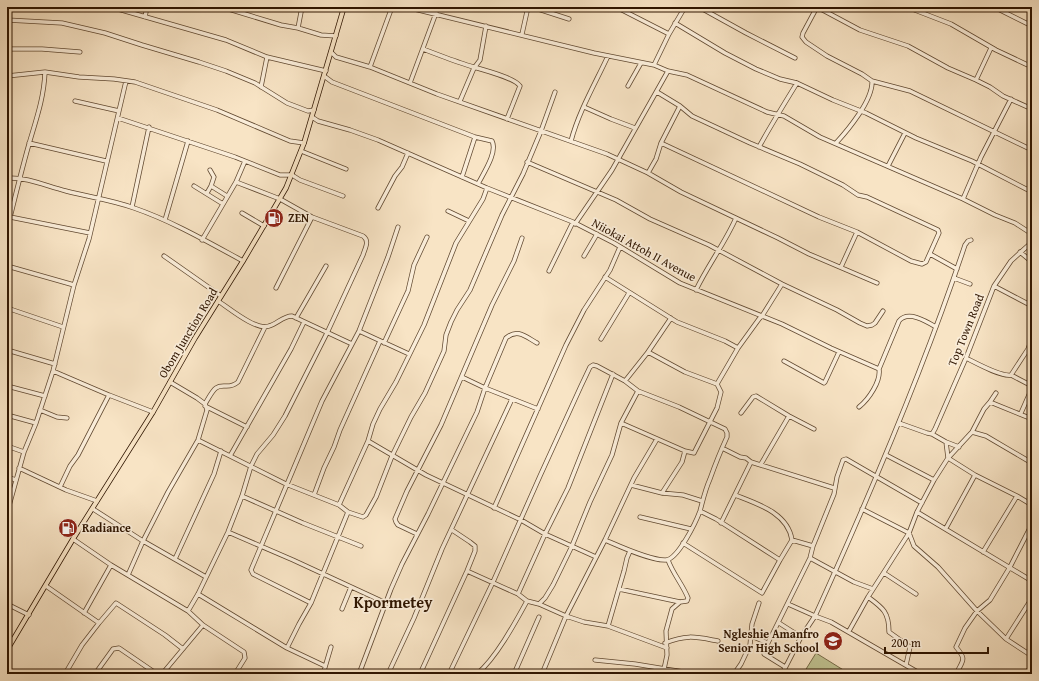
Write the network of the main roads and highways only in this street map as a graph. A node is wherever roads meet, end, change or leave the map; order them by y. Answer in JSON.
{"nodes":[{"id":1,"x":344,"y":7,"type":"edge"},
{"id":2,"x":8,"y":647,"type":"edge"}],
"edges":[{"from":1,"to":2,"type":"main road","name":"Obom Junction Road"}]}
